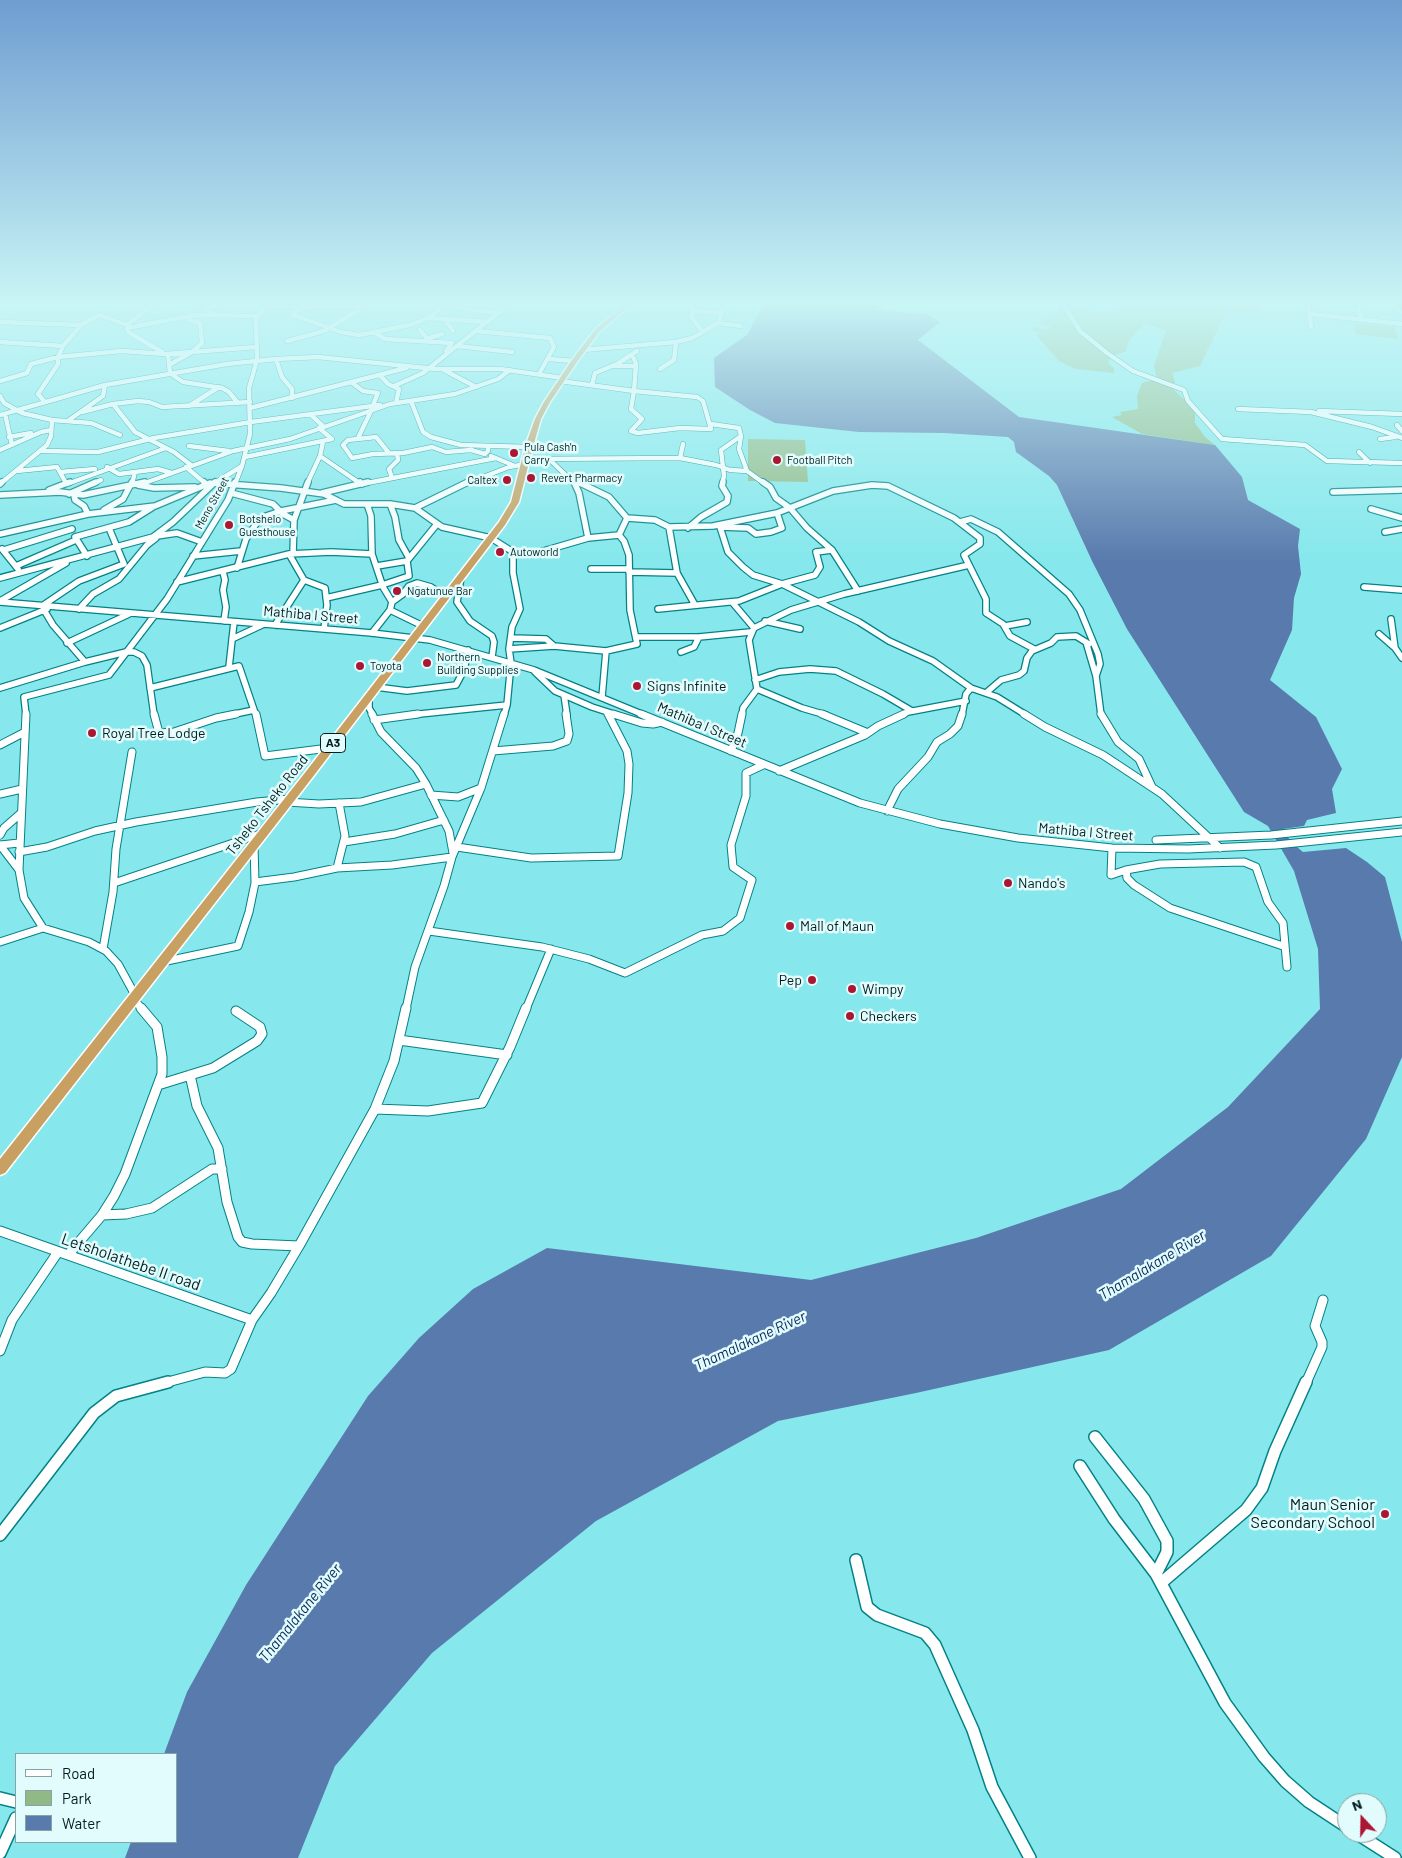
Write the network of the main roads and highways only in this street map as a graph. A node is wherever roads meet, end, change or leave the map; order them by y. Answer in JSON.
{"nodes":[{"id":1,"x":557,"y":388,"type":"edge"},
{"id":2,"x":0,"y":1169,"type":"edge"}],
"edges":[{"from":1,"to":2,"type":"highway","name":"Tsheko Tsheko Road","number":"A3"}]}
